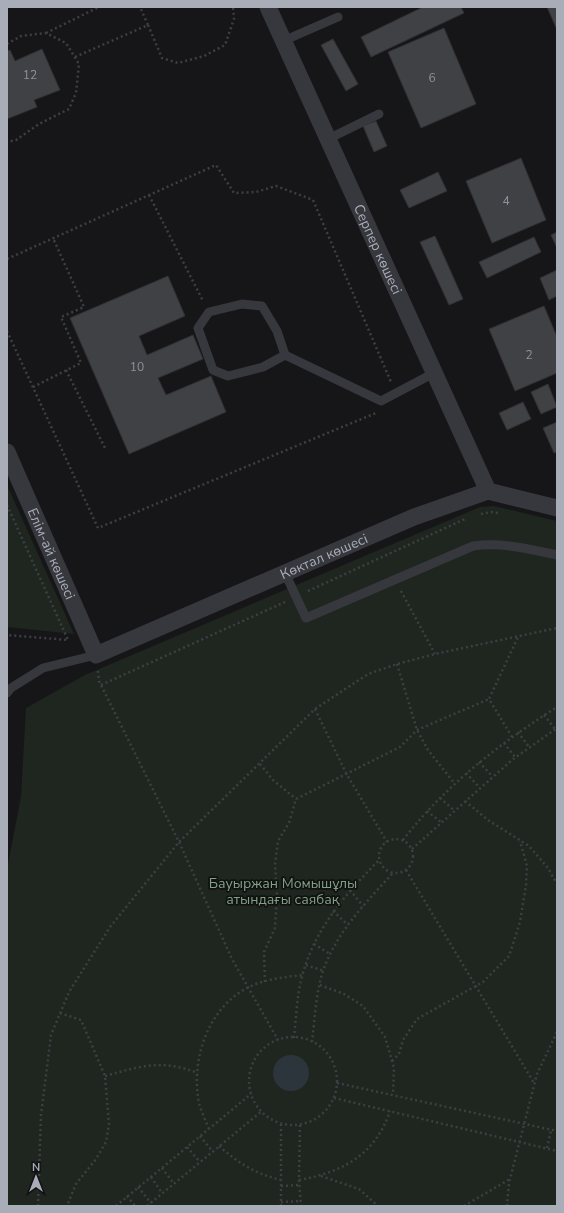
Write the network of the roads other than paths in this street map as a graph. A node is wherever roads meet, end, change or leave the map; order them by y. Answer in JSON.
{"nodes":[{"id":1,"x":268,"y":7,"type":"edge"},
{"id":2,"x":338,"y":17,"type":"dead end"},
{"id":3,"x":283,"y":41,"type":"junction"},
{"id":4,"x":379,"y":114,"type":"dead end"},
{"id":5,"x":328,"y":139,"type":"junction"},
{"id":6,"x":285,"y":355,"type":"junction"},
{"id":7,"x":434,"y":373,"type":"junction"},
{"id":8,"x":7,"y":452,"type":"edge"},
{"id":9,"x":488,"y":491,"type":"junction"},
{"id":10,"x":557,"y":508,"type":"edge"},
{"id":11,"x":557,"y":555,"type":"edge"},
{"id":12,"x":285,"y":573,"type":"junction"},
{"id":13,"x":96,"y":655,"type":"junction"},
{"id":14,"x":7,"y":693,"type":"edge"}],
"edges":[{"from":1,"to":3,"type":"street","name":"Серпер көшесі"},
{"from":2,"to":3,"type":"lane"},
{"from":3,"to":5,"type":"street","name":"Серпер көшесі"},
{"from":4,"to":5,"type":"lane"},
{"from":5,"to":7,"type":"street","name":"Серпер көшесі"},
{"from":6,"to":6,"type":"lane"},
{"from":6,"to":7,"type":"lane"},
{"from":7,"to":9,"type":"street","name":"Серпер көшесі"},
{"from":8,"to":13,"type":"street","name":"Елім-ай көшесі"},
{"from":9,"to":10,"type":"street"},
{"from":9,"to":12,"type":"street","name":"Көктал көшесі"},
{"from":11,"to":12,"type":"lane"},
{"from":12,"to":13,"type":"street","name":"Көктал көшесі"},
{"from":13,"to":14,"type":"lane"}]}
